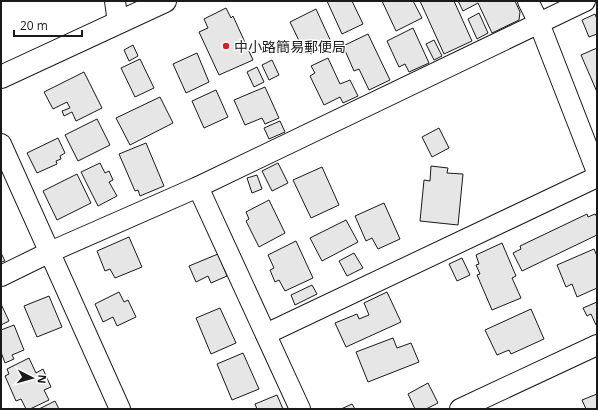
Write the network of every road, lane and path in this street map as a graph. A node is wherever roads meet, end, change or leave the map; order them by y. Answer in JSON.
{"nodes":[{"id":1,"x":115,"y":1,"type":"edge"},
{"id":2,"x":165,"y":1,"type":"edge"},
{"id":3,"x":528,"y":1,"type":"edge"},
{"id":4,"x":584,"y":1,"type":"edge"},
{"id":5,"x":118,"y":23,"type":"junction"},
{"id":6,"x":539,"y":23,"type":"junction"},
{"id":7,"x":1,"y":77,"type":"edge"},
{"id":8,"x":1,"y":144,"type":"edge"},
{"id":9,"x":597,"y":172,"type":"edge"},
{"id":10,"x":597,"y":177,"type":"edge"},
{"id":11,"x":198,"y":187,"type":"junction"},
{"id":12,"x":50,"y":252,"type":"junction"},
{"id":13,"x":1,"y":276,"type":"edge"},
{"id":14,"x":266,"y":334,"type":"junction"},
{"id":15,"x":597,"y":345,"type":"edge"},
{"id":16,"x":120,"y":409,"type":"edge"},
{"id":17,"x":300,"y":409,"type":"edge"},
{"id":18,"x":460,"y":409,"type":"edge"}],
"edges":[{"from":1,"to":5,"type":"street"},
{"from":2,"to":5,"type":"highway"},
{"from":3,"to":6,"type":"street"},
{"from":4,"to":6,"type":"street"},
{"from":5,"to":7,"type":"highway"},
{"from":6,"to":9,"type":"street"},
{"from":6,"to":11,"type":"street"},
{"from":8,"to":12,"type":"street"},
{"from":10,"to":14,"type":"street"},
{"from":11,"to":12,"type":"street"},
{"from":11,"to":14,"type":"street"},
{"from":12,"to":13,"type":"street"},
{"from":12,"to":16,"type":"street"},
{"from":14,"to":17,"type":"street"},
{"from":15,"to":18,"type":"street"}]}
